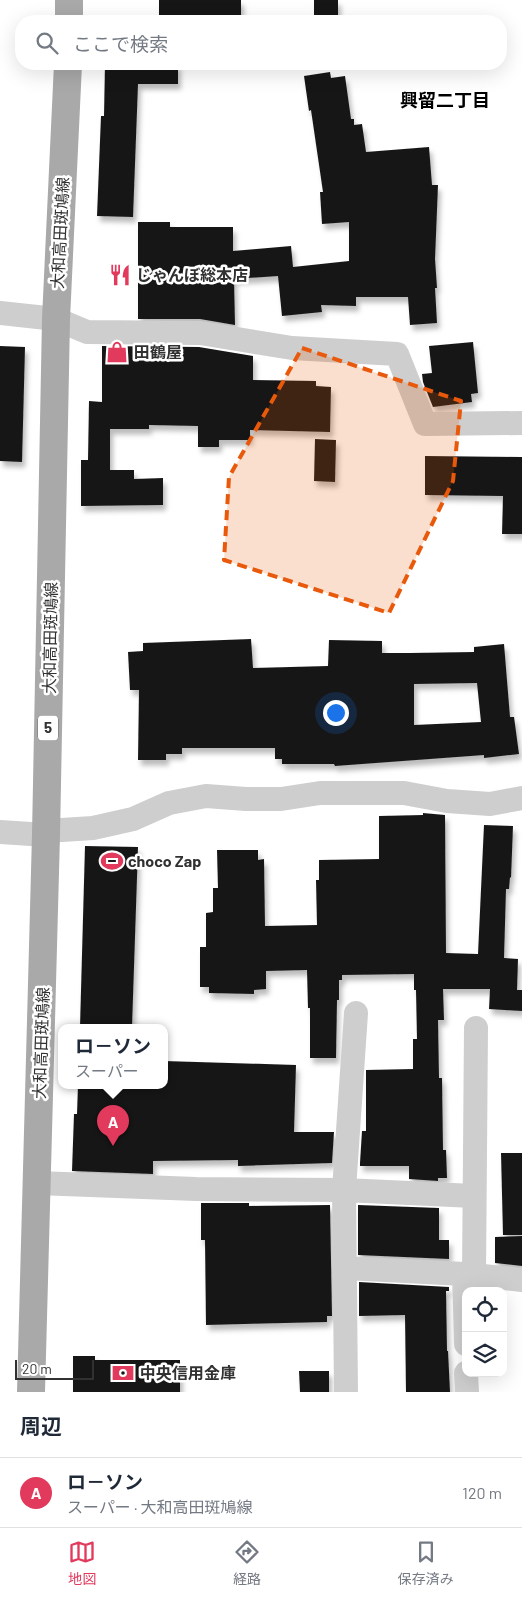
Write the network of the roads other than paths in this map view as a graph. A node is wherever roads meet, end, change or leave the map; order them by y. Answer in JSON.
{"nodes":[{"id":1,"x":69,"y":0,"type":"edge"},
{"id":2,"x":69,"y":15,"type":"edge"},
{"id":3,"x":68,"y":70,"type":"edge"},
{"id":4,"x":0,"y":313,"type":"edge"},
{"id":5,"x":56,"y":319,"type":"junction"},
{"id":6,"x":522,"y":424,"type":"edge"},
{"id":7,"x":522,"y":798,"type":"edge"},
{"id":8,"x":0,"y":832,"type":"edge"},
{"id":9,"x":46,"y":833,"type":"junction"},
{"id":10,"x":356,"y":1013,"type":"dead end"},
{"id":11,"x":476,"y":1028,"type":"dead end"},
{"id":12,"x":37,"y":1183,"type":"junction"},
{"id":13,"x":344,"y":1190,"type":"junction"},
{"id":14,"x":474,"y":1196,"type":"junction"},
{"id":15,"x":346,"y":1268,"type":"junction"},
{"id":16,"x":469,"y":1275,"type":"junction"},
{"id":17,"x":522,"y":1280,"type":"edge"},
{"id":18,"x":467,"y":1332,"type":"edge"},
{"id":19,"x":466,"y":1377,"type":"edge"},
{"id":20,"x":31,"y":1392,"type":"edge"},
{"id":21,"x":346,"y":1392,"type":"edge"},
{"id":22,"x":467,"y":1392,"type":"edge"}],
"edges":[{"from":1,"to":2,"type":"main road"},
{"from":3,"to":5,"type":"main road","name":"大和高田斑鳩線","number":"5"},
{"from":4,"to":5,"type":"street"},
{"from":5,"to":6,"type":"street"},
{"from":5,"to":9,"type":"main road","name":"大和高田斑鳩線","number":"5"},
{"from":7,"to":9,"type":"street"},
{"from":8,"to":9,"type":"street"},
{"from":9,"to":12,"type":"main road","name":"大和高田斑鳩線","number":"5"},
{"from":10,"to":13,"type":"street"},
{"from":11,"to":14,"type":"street"},
{"from":12,"to":13,"type":"street"},
{"from":12,"to":20,"type":"main road","name":"大和高田斑鳩線","number":"5"},
{"from":13,"to":14,"type":"street"},
{"from":13,"to":15,"type":"street"},
{"from":14,"to":16,"type":"street"},
{"from":15,"to":16,"type":"street"},
{"from":15,"to":21,"type":"street"},
{"from":16,"to":17,"type":"street"},
{"from":16,"to":18,"type":"street"},
{"from":19,"to":22,"type":"street"}]}
